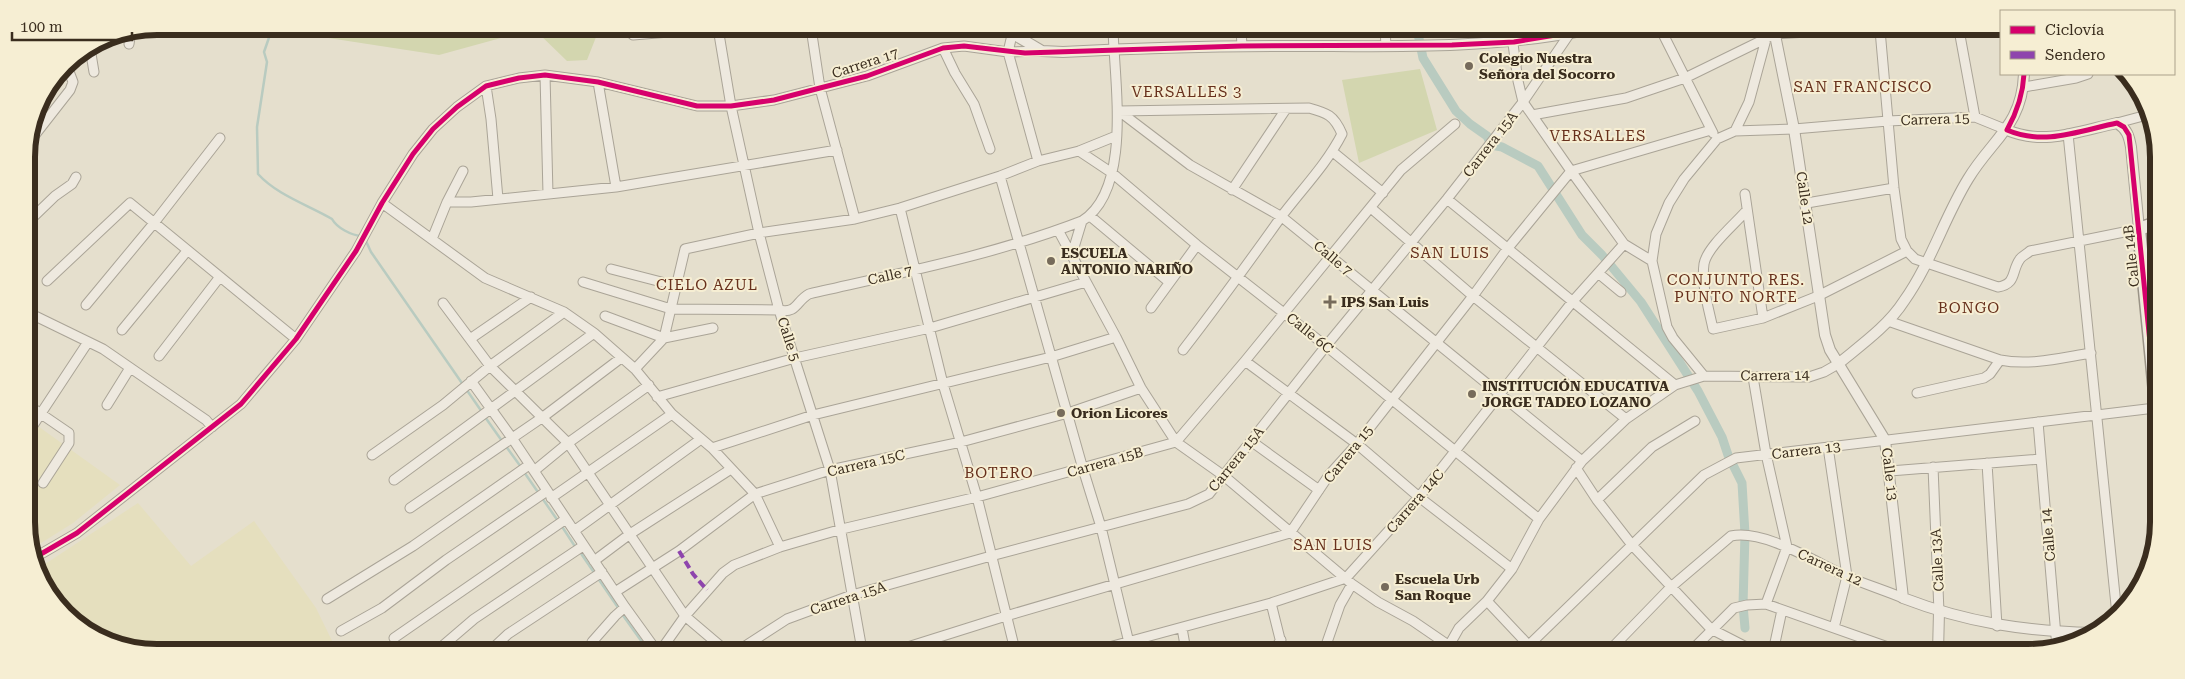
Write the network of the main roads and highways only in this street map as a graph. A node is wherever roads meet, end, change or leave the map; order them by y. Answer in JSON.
{"nodes":[{"id":1,"x":2150,"y":225,"type":"edge"},
{"id":2,"x":2150,"y":341,"type":"edge"}],
"edges":[{"from":1,"to":2,"type":"main road","name":"Calle 14B"}]}
